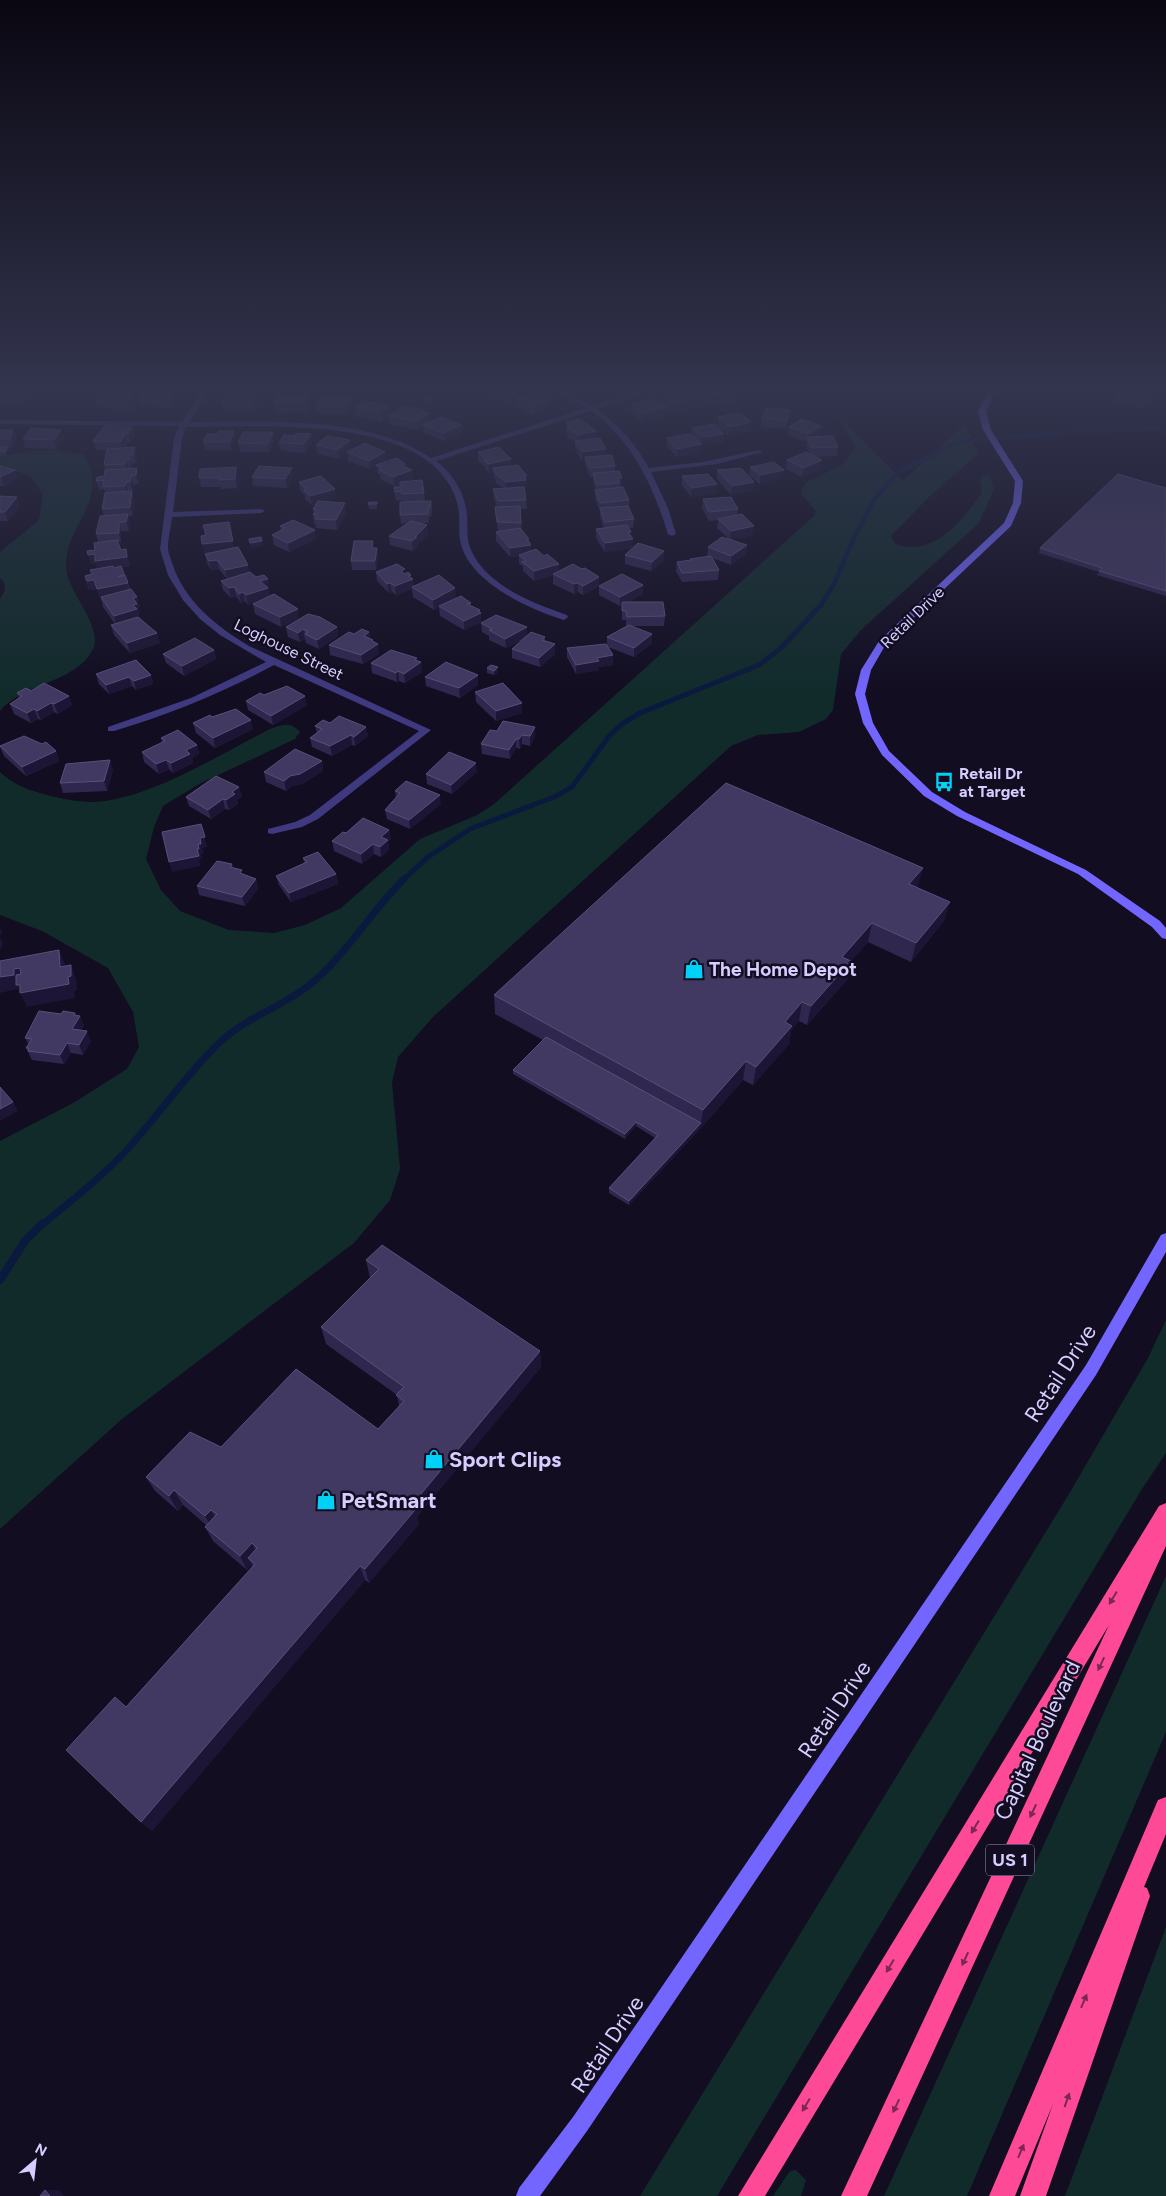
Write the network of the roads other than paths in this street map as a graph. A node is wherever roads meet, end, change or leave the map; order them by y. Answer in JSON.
{"nodes":[{"id":1,"x":171,"y":488,"type":"edge"},
{"id":2,"x":456,"y":488,"type":"edge"},
{"id":3,"x":654,"y":488,"type":"edge"},
{"id":4,"x":1018,"y":488,"type":"edge"},
{"id":5,"x":261,"y":511,"type":"dead end"},
{"id":6,"x":168,"y":515,"type":"junction"},
{"id":7,"x":672,"y":534,"type":"dead end"},
{"id":8,"x":564,"y":618,"type":"dead end"},
{"id":9,"x":273,"y":662,"type":"junction"},
{"id":10,"x":111,"y":728,"type":"dead end"},
{"id":11,"x":272,"y":831,"type":"dead end"},
{"id":12,"x":1166,"y":935,"type":"edge"},
{"id":13,"x":1166,"y":1239,"type":"edge"},
{"id":14,"x":1166,"y":1512,"type":"edge"},
{"id":15,"x":1166,"y":1524,"type":"edge"},
{"id":16,"x":1166,"y":1808,"type":"edge"},
{"id":17,"x":1166,"y":1818,"type":"edge"},
{"id":18,"x":527,"y":2196,"type":"edge"},
{"id":19,"x":751,"y":2196,"type":"edge"},
{"id":20,"x":854,"y":2196,"type":"edge"},
{"id":21,"x":1002,"y":2196,"type":"edge"},
{"id":22,"x":1033,"y":2196,"type":"edge"}],
"edges":[{"from":1,"to":6,"type":"street","name":"Loghouse Street"},
{"from":2,"to":8,"type":"street"},
{"from":3,"to":7,"type":"street"},
{"from":4,"to":12,"type":"street","name":"Retail Drive"},
{"from":5,"to":6,"type":"street"},
{"from":6,"to":9,"type":"street","name":"Loghouse Street"},
{"from":9,"to":10,"type":"street"},
{"from":9,"to":11,"type":"street","name":"Loghouse Street"},
{"from":13,"to":18,"type":"street","name":"Retail Drive"},
{"from":14,"to":19,"type":"highway","one_way":true},
{"from":15,"to":20,"type":"highway","name":"Capital Boulevard","number":"US 1","one_way":true},
{"from":21,"to":16,"type":"highway","one_way":true},
{"from":22,"to":17,"type":"highway","one_way":true}]}
